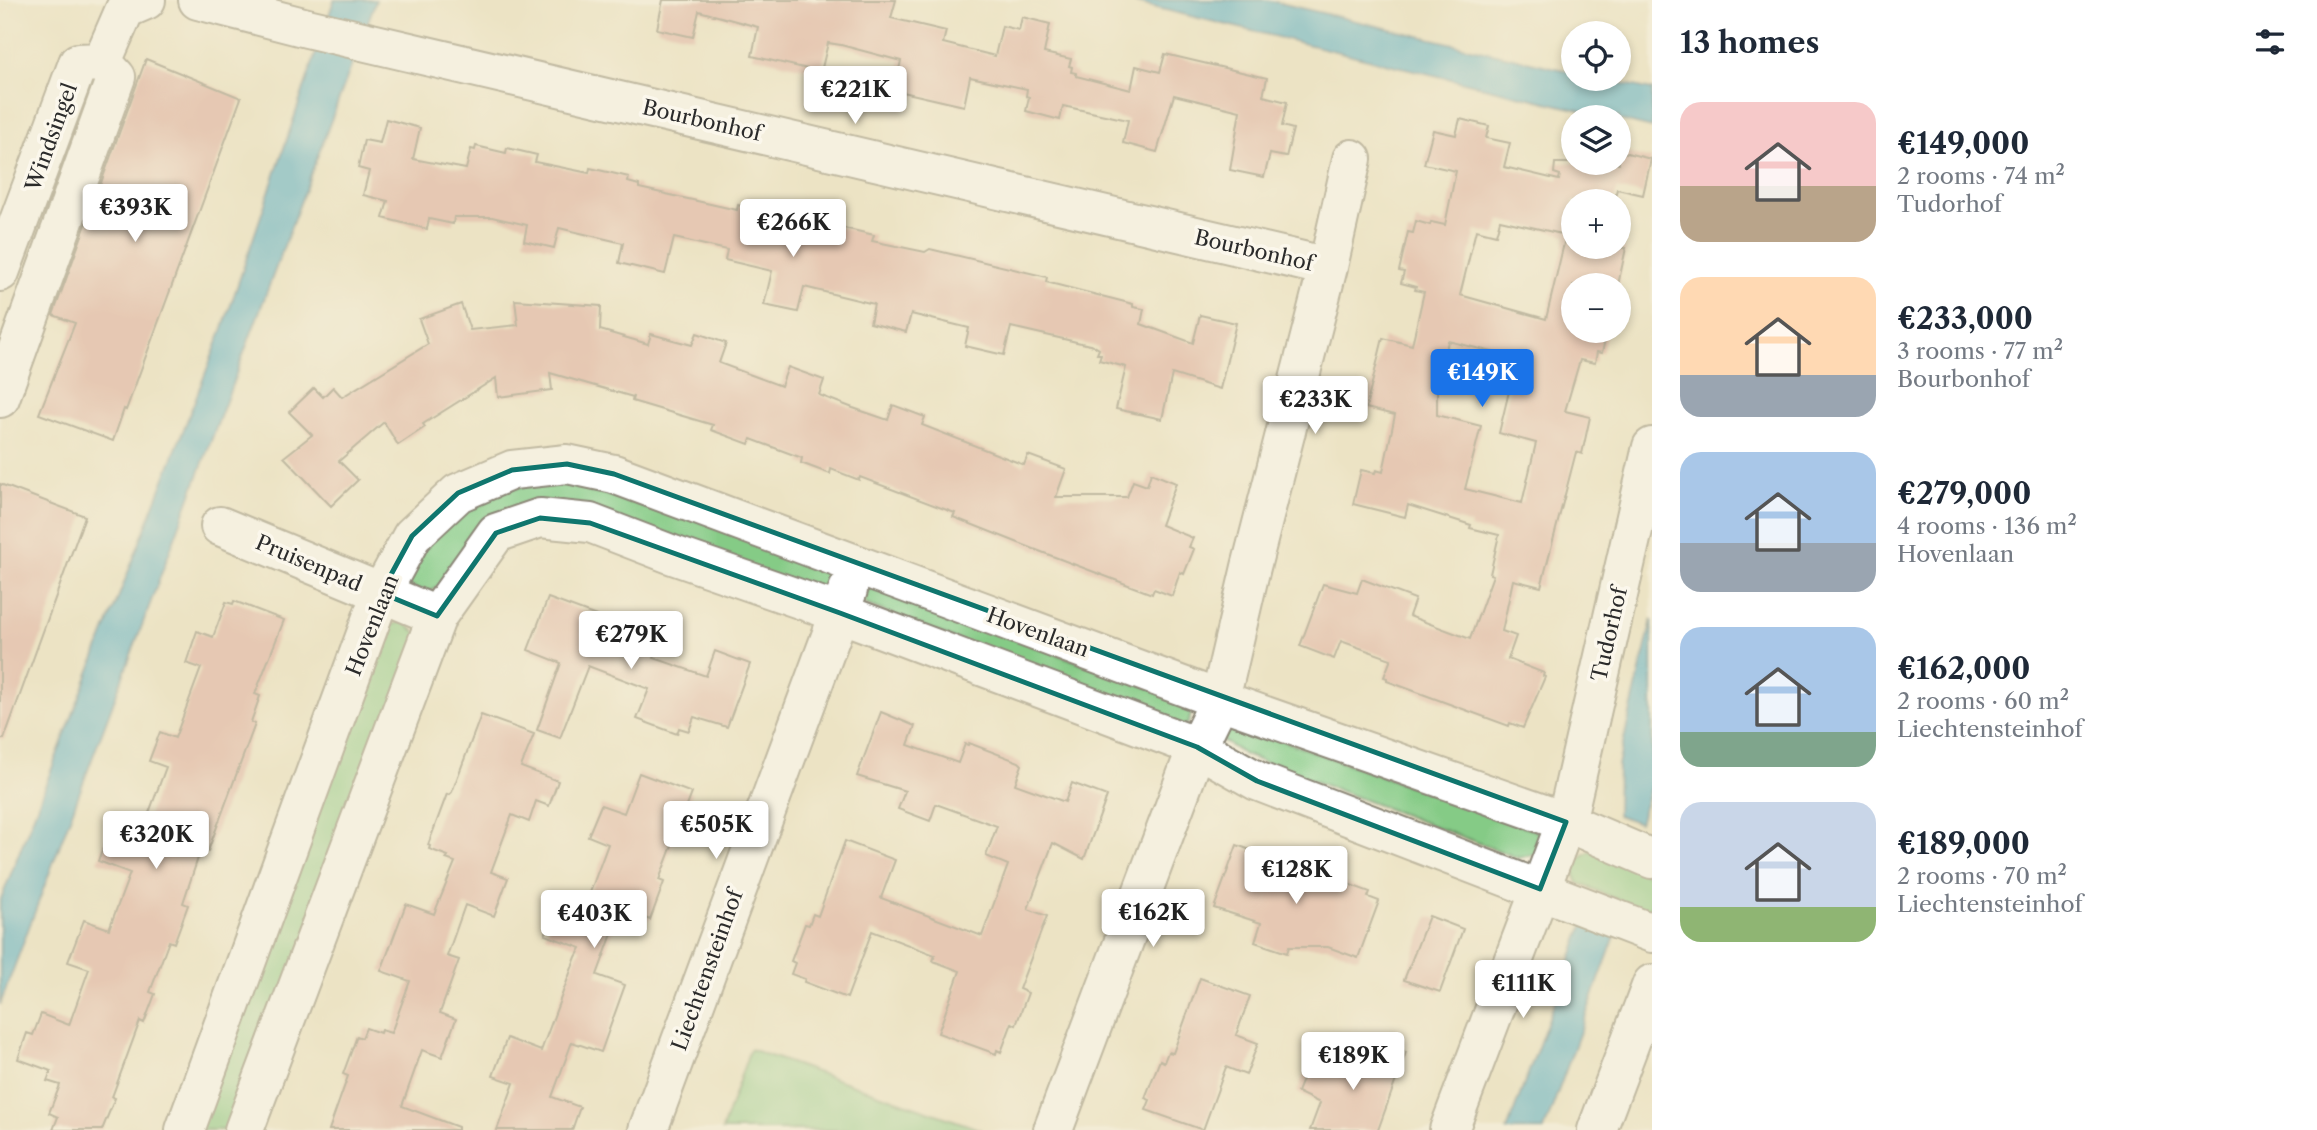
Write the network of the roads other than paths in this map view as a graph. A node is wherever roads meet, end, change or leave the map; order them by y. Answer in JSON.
{"nodes":[{"id":1,"x":146,"y":0,"type":"edge"},
{"id":2,"x":198,"y":0,"type":"edge"},
{"id":3,"x":102,"y":62,"type":"junction"},
{"id":4,"x":1352,"y":159,"type":"dead end"},
{"id":5,"x":1328,"y":267,"type":"junction"},
{"id":6,"x":0,"y":272,"type":"edge"},
{"id":7,"x":0,"y":398,"type":"edge"},
{"id":8,"x":1652,"y":447,"type":"edge"},
{"id":9,"x":220,"y":526,"type":"dead end"},
{"id":10,"x":857,"y":565,"type":"junction"},
{"id":11,"x":381,"y":593,"type":"junction"},
{"id":12,"x":840,"y":613,"type":"junction"},
{"id":13,"x":437,"y":615,"type":"junction"},
{"id":14,"x":1220,"y":700,"type":"junction"},
{"id":15,"x":1197,"y":747,"type":"junction"},
{"id":16,"x":1566,"y":822,"type":"junction"},
{"id":17,"x":1652,"y":859,"type":"edge"},
{"id":18,"x":1540,"y":889,"type":"junction"},
{"id":19,"x":1652,"y":933,"type":"edge"},
{"id":20,"x":1652,"y":984,"type":"edge"},
{"id":21,"x":185,"y":1130,"type":"edge"},
{"id":22,"x":244,"y":1130,"type":"edge"},
{"id":23,"x":648,"y":1130,"type":"edge"},
{"id":24,"x":1054,"y":1130,"type":"edge"},
{"id":25,"x":1449,"y":1130,"type":"edge"},
{"id":26,"x":1597,"y":1130,"type":"edge"}],
"edges":[{"from":1,"to":3,"type":"street"},
{"from":2,"to":5,"type":"street","name":"Bourbonhof"},
{"from":3,"to":6,"type":"street","name":"Windsingel"},
{"from":3,"to":7,"type":"street","name":"Windsingel"},
{"from":4,"to":5,"type":"street"},
{"from":5,"to":14,"type":"street"},
{"from":8,"to":16,"type":"street","name":"Tudorhof"},
{"from":9,"to":11,"type":"street","name":"Pruisenpad"},
{"from":10,"to":11,"type":"street","name":"Hovenlaan"},
{"from":10,"to":12,"type":"street"},
{"from":10,"to":14,"type":"street","name":"Hovenlaan"},
{"from":11,"to":13,"type":"street","name":"Pruisenpad"},
{"from":11,"to":21,"type":"street","name":"Hovenlaan"},
{"from":12,"to":13,"type":"street"},
{"from":12,"to":15,"type":"street"},
{"from":12,"to":23,"type":"street","name":"Liechtensteinhof"},
{"from":13,"to":22,"type":"street"},
{"from":14,"to":15,"type":"street"},
{"from":14,"to":16,"type":"street","name":"Hovenlaan"},
{"from":15,"to":18,"type":"street"},
{"from":15,"to":24,"type":"street"},
{"from":16,"to":17,"type":"street","name":"Hovenlaan"},
{"from":16,"to":18,"type":"street"},
{"from":18,"to":19,"type":"street"},
{"from":18,"to":25,"type":"street"},
{"from":20,"to":26,"type":"street"}]}
